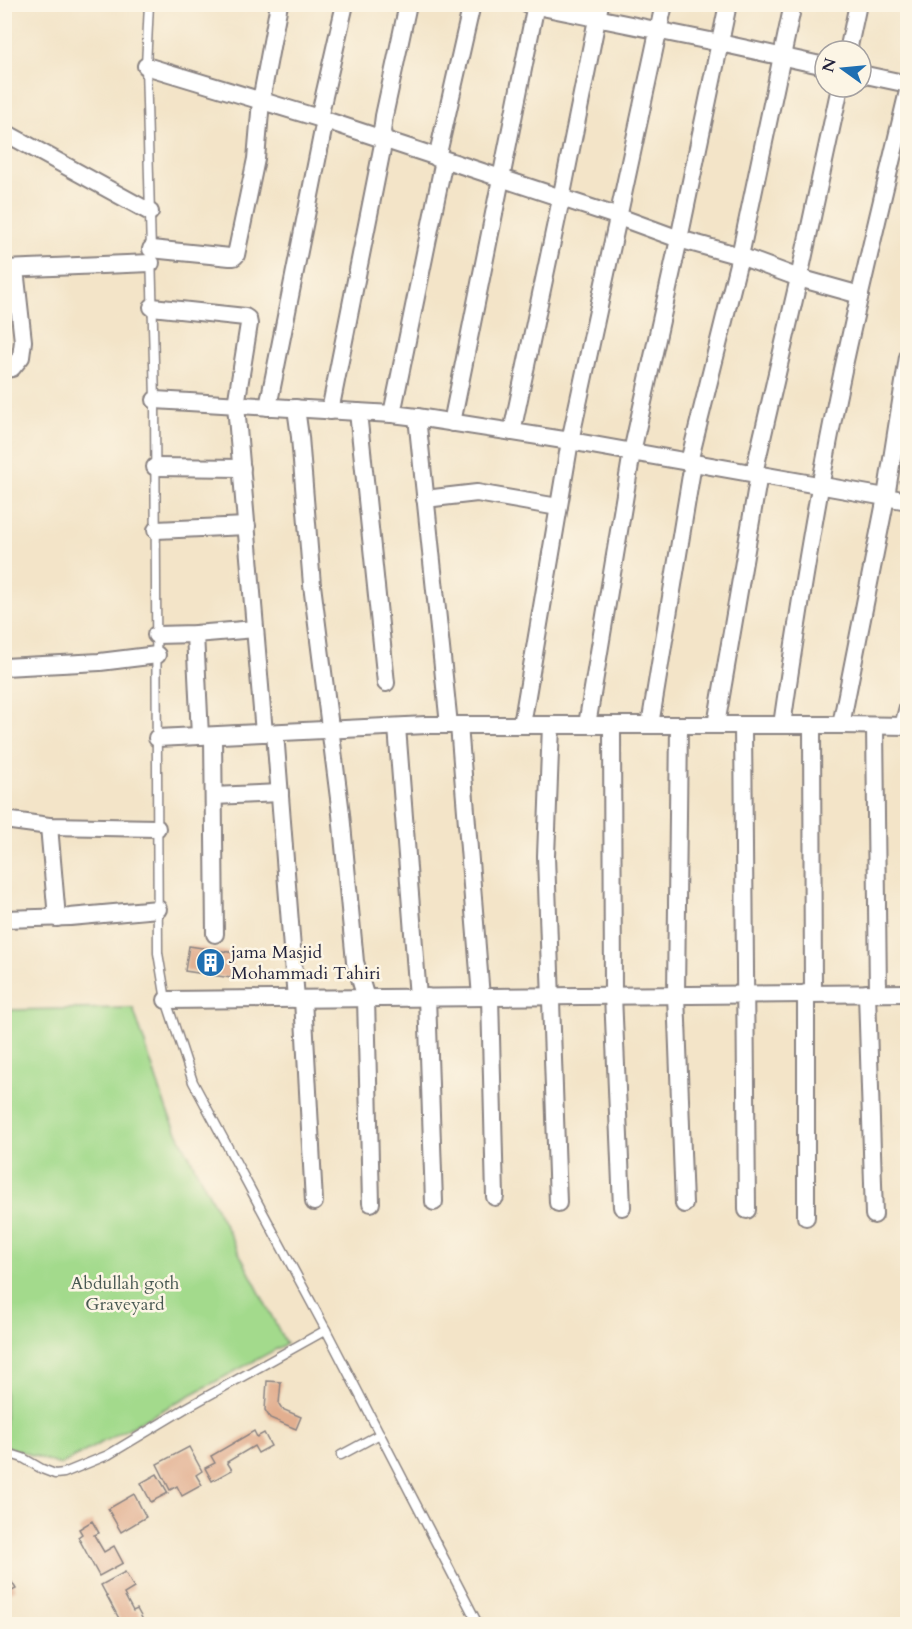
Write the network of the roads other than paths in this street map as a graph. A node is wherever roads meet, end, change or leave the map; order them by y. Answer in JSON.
{"nodes":[{"id":1,"x":149,"y":4,"type":"edge"},
{"id":2,"x":279,"y":4,"type":"edge"},
{"id":3,"x":345,"y":4,"type":"edge"},
{"id":4,"x":408,"y":4,"type":"edge"},
{"id":5,"x":472,"y":4,"type":"edge"},
{"id":6,"x":664,"y":4,"type":"edge"},
{"id":7,"x":728,"y":4,"type":"edge"},
{"id":8,"x":793,"y":4,"type":"edge"},
{"id":9,"x":858,"y":4,"type":"edge"},
{"id":10,"x":533,"y":5,"type":"edge"},
{"id":11,"x":599,"y":11,"type":"edge"},
{"id":12,"x":659,"y":30,"type":"junction"},
{"id":13,"x":851,"y":39,"type":"edge"},
{"id":14,"x":720,"y":43,"type":"junction"},
{"id":15,"x":782,"y":56,"type":"junction"},
{"id":16,"x":813,"y":63,"type":"edge"},
{"id":17,"x":146,"y":66,"type":"junction"},
{"id":18,"x":873,"y":77,"type":"edge"},
{"id":19,"x":908,"y":84,"type":"edge"},
{"id":20,"x":908,"y":91,"type":"edge"},
{"id":21,"x":837,"y":99,"type":"edge"},
{"id":22,"x":261,"y":101,"type":"junction"},
{"id":23,"x":322,"y":119,"type":"junction"},
{"id":24,"x":4,"y":132,"type":"edge"},
{"id":25,"x":384,"y":139,"type":"junction"},
{"id":26,"x":440,"y":159,"type":"junction"},
{"id":27,"x":501,"y":179,"type":"junction"},
{"id":28,"x":561,"y":199,"type":"junction"},
{"id":29,"x":150,"y":212,"type":"junction"},
{"id":30,"x":619,"y":217,"type":"junction"},
{"id":31,"x":679,"y":239,"type":"junction"},
{"id":32,"x":151,"y":256,"type":"junction"},
{"id":33,"x":740,"y":256,"type":"junction"},
{"id":34,"x":10,"y":269,"type":"edge"},
{"id":35,"x":799,"y":278,"type":"junction"},
{"id":36,"x":860,"y":295,"type":"junction"},
{"id":37,"x":152,"y":307,"type":"junction"},
{"id":38,"x":908,"y":357,"type":"edge"},
{"id":39,"x":4,"y":369,"type":"edge"},
{"id":40,"x":155,"y":400,"type":"junction"},
{"id":41,"x":236,"y":405,"type":"junction"},
{"id":42,"x":268,"y":407,"type":"junction"},
{"id":43,"x":296,"y":408,"type":"junction"},
{"id":44,"x":330,"y":411,"type":"junction"},
{"id":45,"x":358,"y":412,"type":"junction"},
{"id":46,"x":392,"y":414,"type":"junction"},
{"id":47,"x":417,"y":417,"type":"junction"},
{"id":48,"x":452,"y":423,"type":"junction"},
{"id":49,"x":512,"y":432,"type":"junction"},
{"id":50,"x":570,"y":441,"type":"junction"},
{"id":51,"x":632,"y":452,"type":"junction"},
{"id":52,"x":691,"y":462,"type":"junction"},
{"id":53,"x":155,"y":467,"type":"junction"},
{"id":54,"x":242,"y":468,"type":"junction"},
{"id":55,"x":757,"y":474,"type":"junction"},
{"id":56,"x":820,"y":485,"type":"junction"},
{"id":57,"x":886,"y":497,"type":"junction"},
{"id":58,"x":425,"y":499,"type":"junction"},
{"id":59,"x":908,"y":501,"type":"edge"},
{"id":60,"x":558,"y":507,"type":"junction"},
{"id":61,"x":247,"y":526,"type":"junction"},
{"id":62,"x":156,"y":530,"type":"junction"},
{"id":63,"x":255,"y":628,"type":"junction"},
{"id":64,"x":195,"y":634,"type":"junction"},
{"id":65,"x":156,"y":635,"type":"junction"},
{"id":66,"x":157,"y":655,"type":"junction"},
{"id":67,"x":4,"y":667,"type":"edge"},
{"id":68,"x":386,"y":683,"type":"dead end"},
{"id":69,"x":908,"y":707,"type":"edge"},
{"id":70,"x":454,"y":725,"type":"junction"},
{"id":71,"x":522,"y":725,"type":"junction"},
{"id":72,"x":551,"y":725,"type":"junction"},
{"id":73,"x":587,"y":725,"type":"junction"},
{"id":74,"x":612,"y":725,"type":"junction"},
{"id":75,"x":650,"y":725,"type":"junction"},
{"id":76,"x":679,"y":725,"type":"junction"},
{"id":77,"x":716,"y":725,"type":"junction"},
{"id":78,"x":743,"y":725,"type":"junction"},
{"id":79,"x":782,"y":725,"type":"junction"},
{"id":80,"x":812,"y":725,"type":"junction"},
{"id":81,"x":841,"y":725,"type":"junction"},
{"id":82,"x":875,"y":726,"type":"junction"},
{"id":83,"x":905,"y":726,"type":"edge"},
{"id":84,"x":397,"y":727,"type":"junction"},
{"id":85,"x":330,"y":730,"type":"junction"},
{"id":86,"x":269,"y":733,"type":"junction"},
{"id":87,"x":207,"y":736,"type":"junction"},
{"id":88,"x":157,"y":738,"type":"junction"},
{"id":89,"x":280,"y":794,"type":"junction"},
{"id":90,"x":214,"y":796,"type":"junction"},
{"id":91,"x":4,"y":820,"type":"edge"},
{"id":92,"x":49,"y":826,"type":"junction"},
{"id":93,"x":158,"y":828,"type":"junction"},
{"id":94,"x":158,"y":909,"type":"junction"},
{"id":95,"x":57,"y":918,"type":"junction"},
{"id":96,"x":4,"y":919,"type":"edge"},
{"id":97,"x":215,"y":934,"type":"dead end"},
{"id":98,"x":810,"y":993,"type":"junction"},
{"id":99,"x":873,"y":993,"type":"junction"},
{"id":100,"x":908,"y":993,"type":"edge"},
{"id":101,"x":744,"y":994,"type":"junction"},
{"id":102,"x":676,"y":995,"type":"junction"},
{"id":103,"x":551,"y":996,"type":"junction"},
{"id":104,"x":613,"y":996,"type":"junction"},
{"id":105,"x":423,"y":997,"type":"junction"},
{"id":106,"x":486,"y":997,"type":"junction"},
{"id":107,"x":366,"y":998,"type":"junction"},
{"id":108,"x":299,"y":999,"type":"junction"},
{"id":109,"x":166,"y":1000,"type":"junction"},
{"id":110,"x":495,"y":1197,"type":"dead end"},
{"id":111,"x":314,"y":1202,"type":"dead end"},
{"id":112,"x":434,"y":1202,"type":"dead end"},
{"id":113,"x":371,"y":1203,"type":"dead end"},
{"id":114,"x":558,"y":1203,"type":"dead end"},
{"id":115,"x":684,"y":1204,"type":"dead end"},
{"id":116,"x":622,"y":1207,"type":"dead end"},
{"id":117,"x":747,"y":1210,"type":"dead end"},
{"id":118,"x":874,"y":1215,"type":"dead end"},
{"id":119,"x":806,"y":1216,"type":"dead end"},
{"id":120,"x":326,"y":1330,"type":"junction"},
{"id":121,"x":380,"y":1434,"type":"junction"},
{"id":122,"x":4,"y":1452,"type":"edge"},
{"id":123,"x":341,"y":1455,"type":"dead end"},
{"id":124,"x":478,"y":1624,"type":"edge"}],
"edges":[{"from":1,"to":17,"type":"lane"},
{"from":2,"to":22,"type":"street"},
{"from":3,"to":23,"type":"street"},
{"from":4,"to":25,"type":"street"},
{"from":5,"to":26,"type":"street"},
{"from":6,"to":12,"type":"street"},
{"from":7,"to":14,"type":"street"},
{"from":8,"to":15,"type":"street"},
{"from":9,"to":13,"type":"street"},
{"from":10,"to":11,"type":"street"},
{"from":10,"to":27,"type":"street"},
{"from":11,"to":12,"type":"street"},
{"from":11,"to":28,"type":"street"},
{"from":12,"to":14,"type":"street"},
{"from":12,"to":30,"type":"street"},
{"from":14,"to":15,"type":"street"},
{"from":14,"to":31,"type":"street"},
{"from":15,"to":16,"type":"street"},
{"from":15,"to":33,"type":"street"},
{"from":17,"to":22,"type":"street"},
{"from":17,"to":29,"type":"lane"},
{"from":18,"to":19,"type":"street"},
{"from":20,"to":36,"type":"street"},
{"from":21,"to":35,"type":"street"},
{"from":22,"to":23,"type":"street"},
{"from":22,"to":32,"type":"street"},
{"from":23,"to":25,"type":"street"},
{"from":23,"to":42,"type":"street"},
{"from":24,"to":29,"type":"street"},
{"from":25,"to":26,"type":"street"},
{"from":25,"to":44,"type":"street"},
{"from":26,"to":27,"type":"street"},
{"from":26,"to":46,"type":"street"},
{"from":27,"to":28,"type":"street"},
{"from":27,"to":48,"type":"street"},
{"from":28,"to":30,"type":"street"},
{"from":28,"to":49,"type":"street"},
{"from":29,"to":32,"type":"lane"},
{"from":30,"to":31,"type":"street"},
{"from":30,"to":50,"type":"street"},
{"from":31,"to":33,"type":"street"},
{"from":31,"to":51,"type":"street"},
{"from":32,"to":34,"type":"street"},
{"from":32,"to":37,"type":"lane"},
{"from":33,"to":35,"type":"street"},
{"from":33,"to":52,"type":"street"},
{"from":34,"to":39,"type":"street"},
{"from":35,"to":36,"type":"street"},
{"from":35,"to":55,"type":"street"},
{"from":36,"to":56,"type":"street"},
{"from":37,"to":40,"type":"lane"},
{"from":37,"to":41,"type":"street"},
{"from":38,"to":57,"type":"street"},
{"from":40,"to":41,"type":"street"},
{"from":40,"to":53,"type":"lane"},
{"from":41,"to":42,"type":"street"},
{"from":41,"to":54,"type":"street"},
{"from":42,"to":43,"type":"street"},
{"from":43,"to":44,"type":"street"},
{"from":43,"to":85,"type":"street"},
{"from":44,"to":45,"type":"street"},
{"from":45,"to":46,"type":"street"},
{"from":45,"to":68,"type":"street"},
{"from":46,"to":47,"type":"street"},
{"from":47,"to":48,"type":"street"},
{"from":47,"to":58,"type":"street"},
{"from":48,"to":49,"type":"street"},
{"from":49,"to":50,"type":"street"},
{"from":50,"to":51,"type":"street"},
{"from":50,"to":60,"type":"street"},
{"from":51,"to":52,"type":"street"},
{"from":51,"to":73,"type":"street"},
{"from":52,"to":55,"type":"street"},
{"from":52,"to":75,"type":"street"},
{"from":53,"to":54,"type":"street"},
{"from":53,"to":62,"type":"lane"},
{"from":54,"to":61,"type":"street"},
{"from":55,"to":56,"type":"street"},
{"from":55,"to":77,"type":"street"},
{"from":56,"to":57,"type":"street"},
{"from":56,"to":79,"type":"street"},
{"from":57,"to":59,"type":"street"},
{"from":57,"to":81,"type":"street"},
{"from":58,"to":60,"type":"street"},
{"from":58,"to":70,"type":"street"},
{"from":60,"to":71,"type":"street"},
{"from":61,"to":62,"type":"street"},
{"from":61,"to":63,"type":"street"},
{"from":62,"to":65,"type":"lane"},
{"from":63,"to":64,"type":"street"},
{"from":63,"to":86,"type":"street"},
{"from":64,"to":65,"type":"street"},
{"from":64,"to":87,"type":"street"},
{"from":65,"to":66,"type":"lane"},
{"from":66,"to":67,"type":"street"},
{"from":66,"to":88,"type":"lane"},
{"from":69,"to":83,"type":"street"},
{"from":70,"to":71,"type":"street"},
{"from":70,"to":84,"type":"street"},
{"from":70,"to":106,"type":"street"},
{"from":71,"to":72,"type":"street"},
{"from":72,"to":73,"type":"street"},
{"from":72,"to":103,"type":"street"},
{"from":73,"to":74,"type":"street"},
{"from":74,"to":75,"type":"street"},
{"from":74,"to":104,"type":"street"},
{"from":75,"to":76,"type":"street"},
{"from":76,"to":77,"type":"street"},
{"from":76,"to":102,"type":"street"},
{"from":77,"to":78,"type":"street"},
{"from":78,"to":79,"type":"street"},
{"from":78,"to":101,"type":"street"},
{"from":79,"to":80,"type":"street"},
{"from":80,"to":81,"type":"street"},
{"from":80,"to":98,"type":"street"},
{"from":81,"to":82,"type":"street"},
{"from":82,"to":83,"type":"street"},
{"from":82,"to":99,"type":"street"},
{"from":84,"to":85,"type":"street"},
{"from":84,"to":105,"type":"street"},
{"from":85,"to":86,"type":"street"},
{"from":85,"to":107,"type":"street"},
{"from":86,"to":87,"type":"street"},
{"from":86,"to":89,"type":"street"},
{"from":87,"to":88,"type":"street"},
{"from":87,"to":90,"type":"street"},
{"from":88,"to":93,"type":"lane"},
{"from":89,"to":90,"type":"street"},
{"from":89,"to":108,"type":"street"},
{"from":90,"to":97,"type":"street"},
{"from":91,"to":92,"type":"street"},
{"from":92,"to":93,"type":"street"},
{"from":92,"to":95,"type":"street"},
{"from":93,"to":94,"type":"lane"},
{"from":94,"to":95,"type":"street"},
{"from":94,"to":109,"type":"lane"},
{"from":95,"to":96,"type":"street"},
{"from":98,"to":99,"type":"street"},
{"from":98,"to":101,"type":"street"},
{"from":98,"to":119,"type":"street"},
{"from":99,"to":100,"type":"street"},
{"from":99,"to":118,"type":"street"},
{"from":101,"to":102,"type":"street"},
{"from":101,"to":117,"type":"street"},
{"from":102,"to":104,"type":"street"},
{"from":102,"to":115,"type":"street"},
{"from":103,"to":104,"type":"street"},
{"from":103,"to":106,"type":"street"},
{"from":103,"to":114,"type":"street"},
{"from":104,"to":116,"type":"street"},
{"from":105,"to":106,"type":"street"},
{"from":105,"to":107,"type":"street"},
{"from":105,"to":112,"type":"street"},
{"from":106,"to":110,"type":"street"},
{"from":107,"to":108,"type":"street"},
{"from":107,"to":113,"type":"street"},
{"from":108,"to":109,"type":"street"},
{"from":108,"to":111,"type":"street"},
{"from":109,"to":120,"type":"lane"},
{"from":120,"to":121,"type":"lane"},
{"from":120,"to":122,"type":"lane"},
{"from":121,"to":123,"type":"lane"},
{"from":121,"to":124,"type":"lane"}]}
